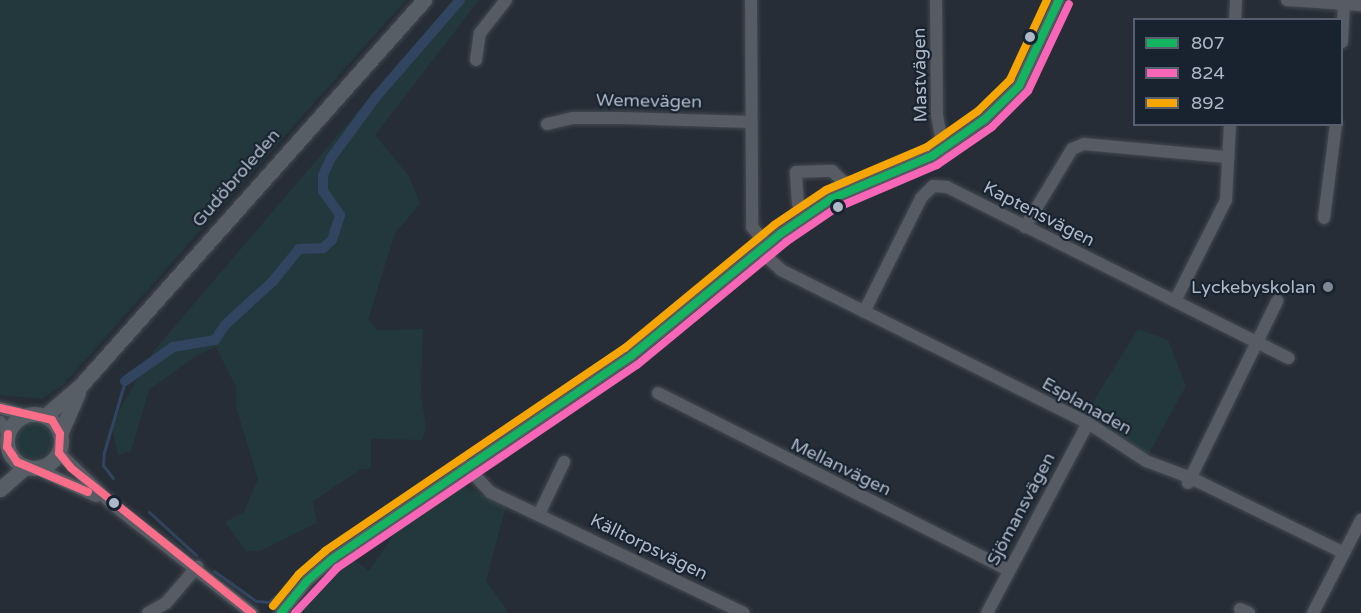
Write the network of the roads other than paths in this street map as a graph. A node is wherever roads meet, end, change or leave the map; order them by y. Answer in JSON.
{"nodes":[{"id":1,"x":424,"y":0,"type":"edge"},
{"id":2,"x":506,"y":0,"type":"edge"},
{"id":3,"x":751,"y":0,"type":"edge"},
{"id":4,"x":936,"y":0,"type":"edge"},
{"id":5,"x":1059,"y":0,"type":"edge"},
{"id":6,"x":1236,"y":0,"type":"edge"},
{"id":7,"x":1287,"y":0,"type":"edge"},
{"id":8,"x":1344,"y":4,"type":"junction"},
{"id":9,"x":1361,"y":5,"type":"edge"},
{"id":10,"x":1235,"y":18,"type":"edge"},
{"id":11,"x":1343,"y":18,"type":"edge"},
{"id":12,"x":476,"y":60,"type":"dead end"},
{"id":13,"x":750,"y":122,"type":"junction"},
{"id":14,"x":548,"y":124,"type":"dead end"},
{"id":15,"x":1230,"y":126,"type":"edge"},
{"id":16,"x":1336,"y":126,"type":"edge"},
{"id":17,"x":943,"y":149,"type":"junction"},
{"id":18,"x":1228,"y":156,"type":"junction"},
{"id":19,"x":844,"y":182,"type":"dead end"},
{"id":20,"x":798,"y":204,"type":"dead end"},
{"id":21,"x":1324,"y":218,"type":"dead end"},
{"id":22,"x":1025,"y":227,"type":"junction"},
{"id":23,"x":763,"y":247,"type":"junction"},
{"id":24,"x":1276,"y":301,"type":"dead end"},
{"id":25,"x":1175,"y":302,"type":"junction"},
{"id":26,"x":864,"y":312,"type":"junction"},
{"id":27,"x":1257,"y":343,"type":"junction"},
{"id":28,"x":1289,"y":358,"type":"dead end"},
{"id":29,"x":81,"y":385,"type":"junction"},
{"id":30,"x":658,"y":393,"type":"dead end"},
{"id":31,"x":0,"y":408,"type":"edge"},
{"id":32,"x":27,"y":415,"type":"junction"},
{"id":33,"x":45,"y":416,"type":"junction"},
{"id":34,"x":1088,"y":423,"type":"junction"},
{"id":35,"x":5,"y":434,"type":"edge"},
{"id":36,"x":60,"y":434,"type":"junction"},
{"id":37,"x":59,"y":453,"type":"junction"},
{"id":38,"x":0,"y":462,"type":"edge"},
{"id":39,"x":564,"y":462,"type":"dead end"},
{"id":40,"x":466,"y":466,"type":"junction"},
{"id":41,"x":31,"y":468,"type":"junction"},
{"id":42,"x":1189,"y":481,"type":"junction"},
{"id":43,"x":0,"y":489,"type":"edge"},
{"id":44,"x":111,"y":503,"type":"junction"},
{"id":45,"x":539,"y":514,"type":"junction"},
{"id":46,"x":1361,"y":520,"type":"edge"},
{"id":47,"x":1342,"y":552,"type":"junction"},
{"id":48,"x":197,"y":567,"type":"junction"},
{"id":49,"x":1009,"y":570,"type":"junction"},
{"id":50,"x":148,"y":613,"type":"edge"},
{"id":51,"x":252,"y":613,"type":"edge"},
{"id":52,"x":281,"y":613,"type":"edge"},
{"id":53,"x":744,"y":613,"type":"edge"},
{"id":54,"x":987,"y":613,"type":"edge"},
{"id":55,"x":1313,"y":613,"type":"edge"}],
"edges":[{"from":1,"to":29,"type":"main road","name":"Gudöbroleden"},
{"from":2,"to":12,"type":"street"},
{"from":3,"to":13,"type":"street","name":"Esplanaden"},
{"from":4,"to":17,"type":"street","name":"Mastvägen"},
{"from":5,"to":17,"type":"street"},
{"from":6,"to":10,"type":"street"},
{"from":7,"to":8,"type":"street"},
{"from":8,"to":9,"type":"street"},
{"from":8,"to":11,"type":"street"},
{"from":13,"to":14,"type":"street","name":"Wemevägen"},
{"from":13,"to":23,"type":"street","name":"Esplanaden"},
{"from":15,"to":18,"type":"street"},
{"from":16,"to":21,"type":"street"},
{"from":17,"to":23,"type":"street"},
{"from":18,"to":22,"type":"street"},
{"from":18,"to":25,"type":"street"},
{"from":19,"to":20,"type":"street"},
{"from":22,"to":25,"type":"street","name":"Kaptensvägen"},
{"from":22,"to":26,"type":"street","name":"Kaptensvägen"},
{"from":23,"to":26,"type":"street","name":"Esplanaden"},
{"from":23,"to":40,"type":"street"},
{"from":24,"to":27,"type":"street"},
{"from":25,"to":27,"type":"street","name":"Kaptensvägen"},
{"from":26,"to":34,"type":"street","name":"Esplanaden"},
{"from":27,"to":28,"type":"street","name":"Kaptensvägen"},
{"from":27,"to":42,"type":"street"},
{"from":29,"to":33,"type":"main road","name":"Gudöbroleden"},
{"from":29,"to":36,"type":"main road","name":"Gudöbroleden"},
{"from":30,"to":49,"type":"street","name":"Mellanvägen"},
{"from":31,"to":32,"type":"street"},
{"from":32,"to":33,"type":"main road"},
{"from":32,"to":35,"type":"main road"},
{"from":33,"to":36,"type":"main road"},
{"from":34,"to":42,"type":"street","name":"Esplanaden"},
{"from":34,"to":49,"type":"street","name":"Sjömansvägen"},
{"from":35,"to":38,"type":"main road"},
{"from":35,"to":41,"type":"main road"},
{"from":36,"to":37,"type":"main road"},
{"from":37,"to":41,"type":"main road"},
{"from":37,"to":44,"type":"street"},
{"from":39,"to":45,"type":"street"},
{"from":40,"to":45,"type":"street","name":"Källtorpsvägen"},
{"from":40,"to":52,"type":"street"},
{"from":41,"to":43,"type":"main road"},
{"from":41,"to":44,"type":"street"},
{"from":42,"to":47,"type":"street","name":"Esplanaden"},
{"from":44,"to":48,"type":"street"},
{"from":45,"to":53,"type":"street","name":"Källtorpsvägen"},
{"from":46,"to":47,"type":"street"},
{"from":47,"to":55,"type":"street"},
{"from":48,"to":50,"type":"street"},
{"from":48,"to":51,"type":"street"},
{"from":49,"to":54,"type":"street","name":"Sjömansvägen"}]}
